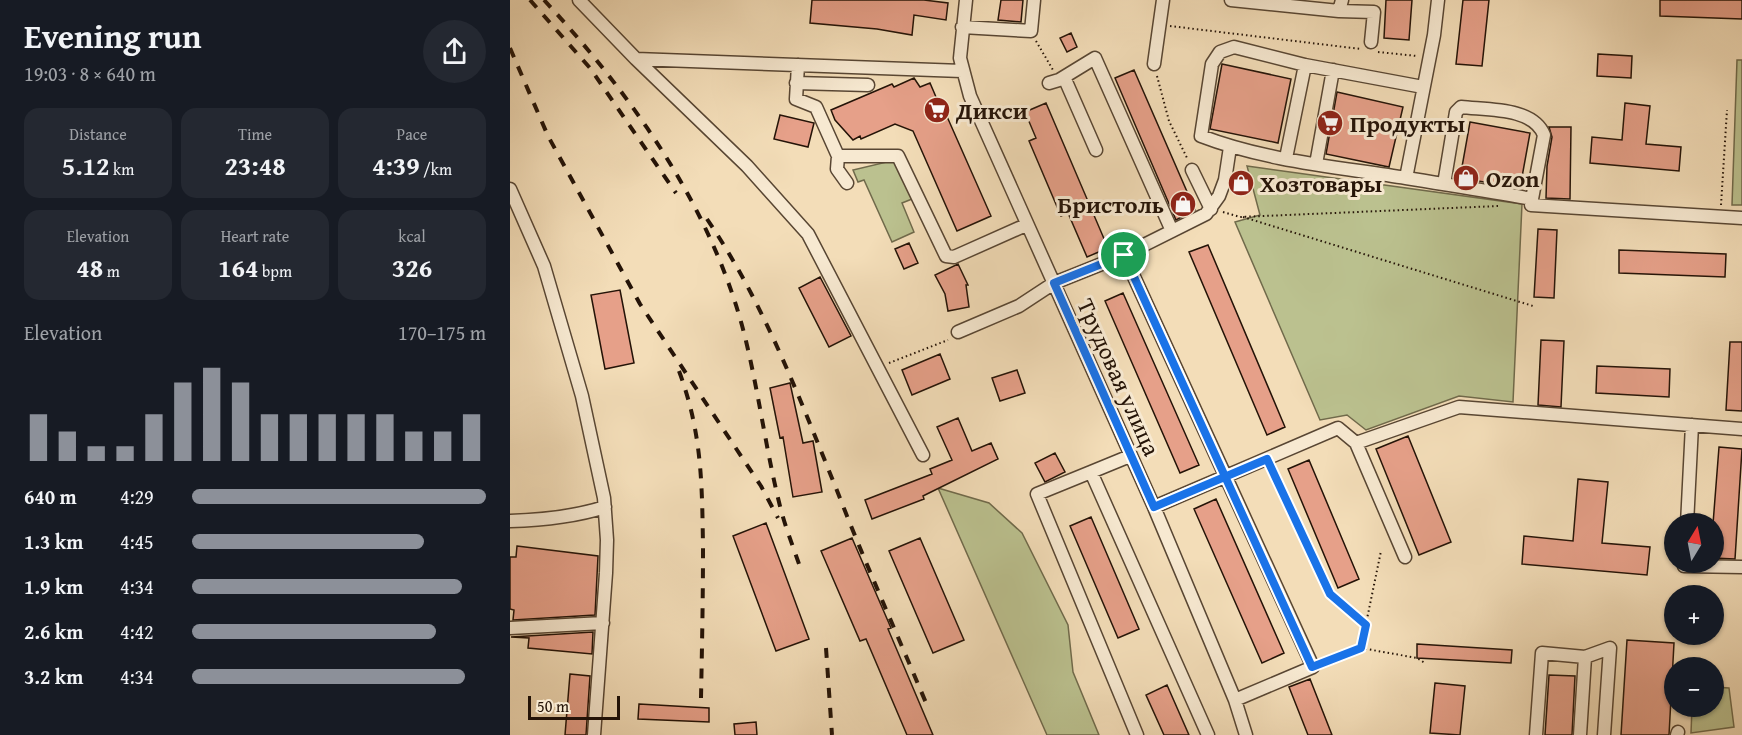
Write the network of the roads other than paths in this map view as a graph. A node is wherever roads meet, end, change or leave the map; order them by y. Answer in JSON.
{"nodes":[{"id":1,"x":579,"y":0,"type":"edge"},
{"id":2,"x":966,"y":0,"type":"edge"},
{"id":3,"x":1034,"y":0,"type":"edge"},
{"id":4,"x":1163,"y":0,"type":"edge"},
{"id":5,"x":1231,"y":0,"type":"edge"},
{"id":6,"x":1438,"y":0,"type":"edge"},
{"id":7,"x":1341,"y":5,"type":"edge"},
{"id":8,"x":962,"y":27,"type":"junction"},
{"id":9,"x":1371,"y":42,"type":"dead end"},
{"id":10,"x":636,"y":59,"type":"junction"},
{"id":11,"x":1154,"y":64,"type":"road end"},
{"id":12,"x":798,"y":65,"type":"junction"},
{"id":13,"x":1305,"y":65,"type":"junction"},
{"id":14,"x":1333,"y":70,"type":"junction"},
{"id":15,"x":962,"y":71,"type":"junction"},
{"id":16,"x":796,"y":83,"type":"junction"},
{"id":17,"x":868,"y":85,"type":"dead end"},
{"id":18,"x":1423,"y":87,"type":"junction"},
{"id":19,"x":1230,"y":147,"type":"junction"},
{"id":20,"x":1096,"y":150,"type":"dead end"},
{"id":21,"x":838,"y":156,"type":"junction"},
{"id":22,"x":1286,"y":158,"type":"junction"},
{"id":23,"x":1316,"y":164,"type":"junction"},
{"id":24,"x":1192,"y":170,"type":"road end"},
{"id":25,"x":1406,"y":178,"type":"junction"},
{"id":26,"x":847,"y":183,"type":"dead end"},
{"id":27,"x":1443,"y":184,"type":"junction"},
{"id":28,"x":510,"y":189,"type":"edge"},
{"id":29,"x":1531,"y":205,"type":"dead end"},
{"id":30,"x":1211,"y":209,"type":"junction"},
{"id":31,"x":1742,"y":218,"type":"edge"},
{"id":32,"x":1026,"y":225,"type":"junction"},
{"id":33,"x":1172,"y":231,"type":"junction"},
{"id":34,"x":1124,"y":255,"type":"junction"},
{"id":35,"x":1054,"y":283,"type":"junction"},
{"id":36,"x":958,"y":332,"type":"dead end"},
{"id":37,"x":1692,"y":425,"type":"junction"},
{"id":38,"x":1742,"y":429,"type":"edge"},
{"id":39,"x":1356,"y":443,"type":"junction"},
{"id":40,"x":923,"y":455,"type":"dead end"},
{"id":41,"x":1130,"y":456,"type":"junction"},
{"id":42,"x":1091,"y":472,"type":"junction"},
{"id":43,"x":1225,"y":477,"type":"junction"},
{"id":44,"x":605,"y":507,"type":"junction"},
{"id":45,"x":1154,"y":507,"type":"junction"},
{"id":46,"x":1688,"y":513,"type":"edge"},
{"id":47,"x":510,"y":521,"type":"edge"},
{"id":48,"x":1405,"y":557,"type":"dead end"},
{"id":49,"x":1724,"y":567,"type":"edge"},
{"id":50,"x":1742,"y":567,"type":"edge"},
{"id":51,"x":603,"y":623,"type":"junction"},
{"id":52,"x":510,"y":628,"type":"edge"},
{"id":53,"x":1586,"y":657,"type":"junction"},
{"id":54,"x":1235,"y":700,"type":"junction"},
{"id":55,"x":594,"y":735,"type":"edge"},
{"id":56,"x":1137,"y":735,"type":"edge"},
{"id":57,"x":1208,"y":735,"type":"edge"},
{"id":58,"x":1246,"y":735,"type":"edge"},
{"id":59,"x":1536,"y":735,"type":"edge"},
{"id":60,"x":1580,"y":735,"type":"edge"},
{"id":61,"x":1604,"y":735,"type":"edge"}],
"edges":[{"from":1,"to":10,"type":"street"},
{"from":2,"to":8,"type":"street","name":"Трудовая улица"},
{"from":3,"to":8,"type":"street"},
{"from":4,"to":11,"type":"street"},
{"from":5,"to":7,"type":"street"},
{"from":6,"to":18,"type":"street"},
{"from":7,"to":9,"type":"street"},
{"from":8,"to":15,"type":"street","name":"Трудовая улица"},
{"from":10,"to":12,"type":"street"},
{"from":10,"to":40,"type":"street"},
{"from":12,"to":15,"type":"street"},
{"from":12,"to":16,"type":"street"},
{"from":13,"to":14,"type":"street"},
{"from":13,"to":19,"type":"street"},
{"from":13,"to":22,"type":"street"},
{"from":14,"to":18,"type":"street"},
{"from":14,"to":23,"type":"street"},
{"from":15,"to":32,"type":"street","name":"Трудовая улица"},
{"from":16,"to":17,"type":"street"},
{"from":16,"to":21,"type":"street"},
{"from":18,"to":25,"type":"street"},
{"from":19,"to":22,"type":"street"},
{"from":19,"to":30,"type":"street"},
{"from":20,"to":33,"type":"street"},
{"from":21,"to":26,"type":"street"},
{"from":21,"to":32,"type":"street"},
{"from":22,"to":23,"type":"street"},
{"from":23,"to":25,"type":"street"},
{"from":24,"to":30,"type":"street"},
{"from":25,"to":27,"type":"street"},
{"from":27,"to":27,"type":"street"},
{"from":28,"to":44,"type":"street"},
{"from":29,"to":31,"type":"street"},
{"from":30,"to":33,"type":"street"},
{"from":32,"to":35,"type":"street","name":"Трудовая улица"},
{"from":33,"to":34,"type":"street"},
{"from":34,"to":35,"type":"street"},
{"from":34,"to":43,"type":"street"},
{"from":35,"to":36,"type":"street"},
{"from":35,"to":41,"type":"street","name":"Трудовая улица"},
{"from":37,"to":38,"type":"street"},
{"from":37,"to":39,"type":"street"},
{"from":37,"to":46,"type":"street"},
{"from":39,"to":43,"type":"street"},
{"from":39,"to":48,"type":"street"},
{"from":41,"to":42,"type":"street"},
{"from":41,"to":45,"type":"street","name":"Трудовая улица"},
{"from":42,"to":56,"type":"street"},
{"from":42,"to":57,"type":"street"},
{"from":43,"to":45,"type":"street"},
{"from":43,"to":54,"type":"street"},
{"from":44,"to":47,"type":"street"},
{"from":44,"to":51,"type":"street"},
{"from":45,"to":54,"type":"street","name":"Трудовая улица"},
{"from":49,"to":50,"type":"street"},
{"from":51,"to":52,"type":"street"},
{"from":51,"to":55,"type":"street"},
{"from":53,"to":59,"type":"street"},
{"from":53,"to":60,"type":"street"},
{"from":53,"to":61,"type":"street"},
{"from":54,"to":58,"type":"street","name":"Трудовая улица"}]}
